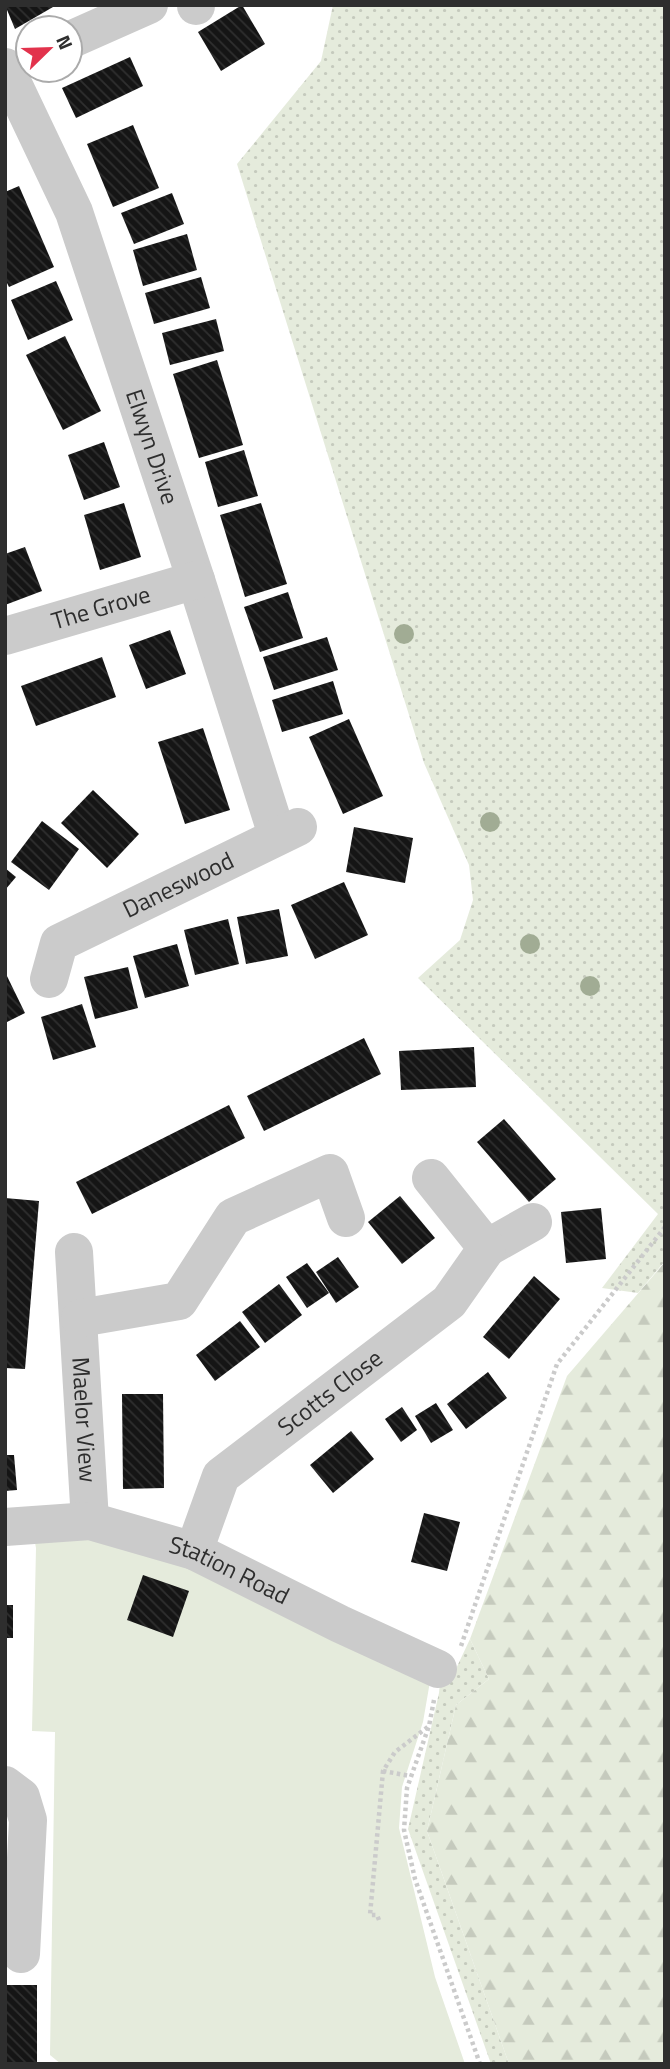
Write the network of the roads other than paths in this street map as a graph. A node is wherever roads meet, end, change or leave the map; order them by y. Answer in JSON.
{"nodes":[{"id":1,"x":149,"y":5,"type":"edge"},
{"id":2,"x":84,"y":34,"type":"edge"},
{"id":3,"x":6,"y":68,"type":"edge"},
{"id":4,"x":196,"y":580,"type":"junction"},
{"id":5,"x":5,"y":636,"type":"edge"},
{"id":6,"x":287,"y":831,"type":"joint"},
{"id":7,"x":51,"y":947,"type":"dead end"},
{"id":8,"x":432,"y":1178,"type":"dead end"},
{"id":9,"x":346,"y":1218,"type":"dead end"},
{"id":10,"x":533,"y":1222,"type":"dead end"},
{"id":11,"x":487,"y":1248,"type":"junction"},
{"id":12,"x":75,"y":1252,"type":"dead end"},
{"id":13,"x":80,"y":1318,"type":"junction"},
{"id":14,"x":90,"y":1521,"type":"junction"},
{"id":15,"x":5,"y":1527,"type":"edge"},
{"id":16,"x":194,"y":1551,"type":"junction"},
{"id":17,"x":438,"y":1668,"type":"road end"},
{"id":18,"x":5,"y":1785,"type":"edge"},
{"id":19,"x":21,"y":1954,"type":"dead end"}],
"edges":[{"from":1,"to":2,"type":"street"},
{"from":3,"to":4,"type":"street","name":"Elwyn Drive"},
{"from":4,"to":5,"type":"street","name":"The Grove"},
{"from":4,"to":6,"type":"street","name":"Elwyn Drive"},
{"from":6,"to":7,"type":"street","name":"Daneswood"},
{"from":8,"to":11,"type":"street"},
{"from":9,"to":13,"type":"street"},
{"from":10,"to":11,"type":"street","name":"Scotts Close"},
{"from":11,"to":16,"type":"street","name":"Scotts Close"},
{"from":12,"to":13,"type":"street","name":"Maelor View"},
{"from":13,"to":14,"type":"street","name":"Maelor View"},
{"from":14,"to":15,"type":"street","name":"Station Road"},
{"from":14,"to":16,"type":"street","name":"Station Road"},
{"from":16,"to":17,"type":"street","name":"Station Road"},
{"from":18,"to":19,"type":"street"}]}
